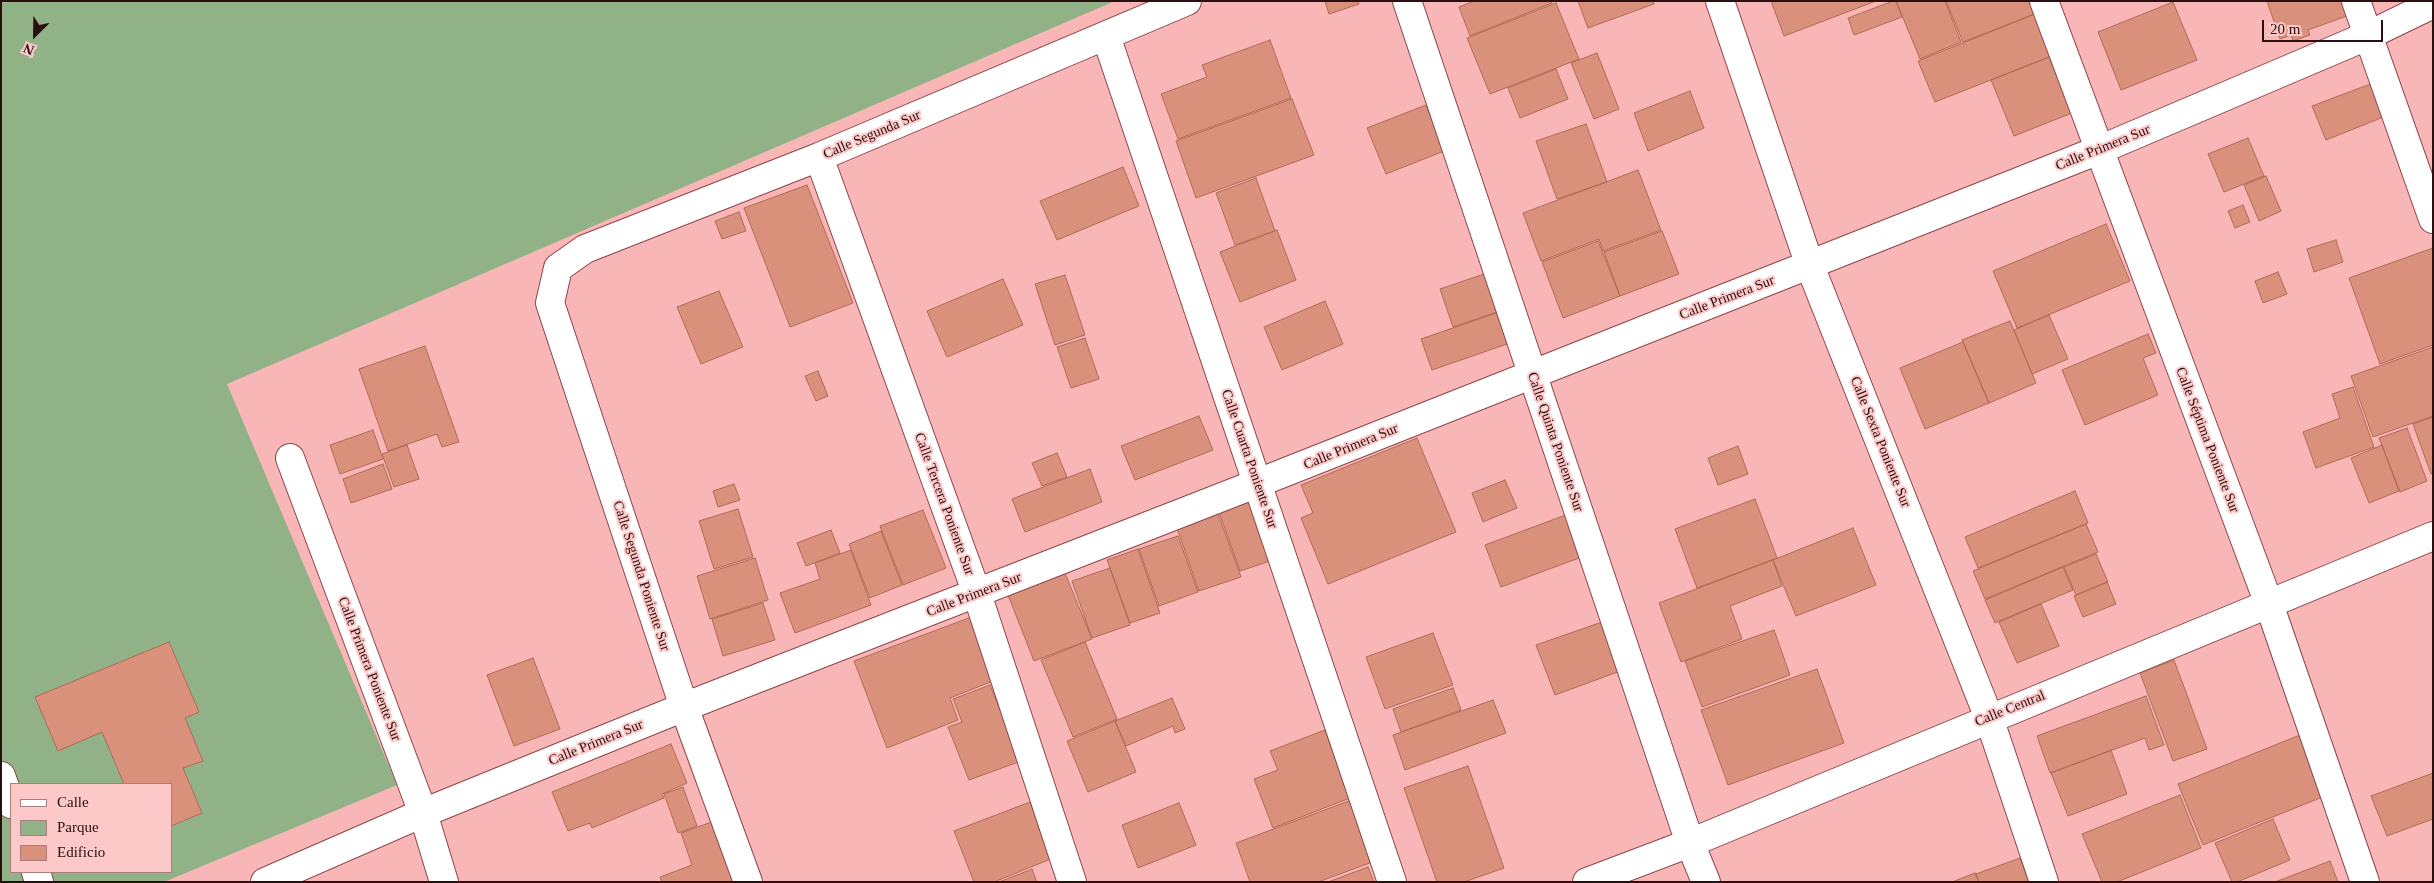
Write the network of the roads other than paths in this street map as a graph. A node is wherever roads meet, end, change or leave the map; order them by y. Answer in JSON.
{"nodes":[{"id":1,"x":1187,"y":1,"type":"edge"},
{"id":2,"x":1406,"y":1,"type":"edge"},
{"id":3,"x":1720,"y":1,"type":"edge"},
{"id":4,"x":2044,"y":1,"type":"edge"},
{"id":5,"x":2356,"y":1,"type":"edge"},
{"id":6,"x":2433,"y":4,"type":"edge"},
{"id":7,"x":1106,"y":36,"type":"junction"},
{"id":8,"x":2367,"y":36,"type":"junction"},
{"id":9,"x":2099,"y":150,"type":"junction"},
{"id":10,"x":820,"y":157,"type":"junction"},
{"id":11,"x":2433,"y":219,"type":"edge"},
{"id":12,"x":1810,"y":266,"type":"junction"},
{"id":13,"x":558,"y":268,"type":"joint"},
{"id":14,"x":1532,"y":375,"type":"junction"},
{"id":15,"x":290,"y":458,"type":"dead end"},
{"id":16,"x":1258,"y":484,"type":"junction"},
{"id":17,"x":2433,"y":536,"type":"edge"},
{"id":18,"x":977,"y":594,"type":"junction"},
{"id":19,"x":2269,"y":604,"type":"junction"},
{"id":20,"x":684,"y":707,"type":"junction"},
{"id":21,"x":1989,"y":718,"type":"junction"},
{"id":22,"x":1,"y":776,"type":"edge"},
{"id":23,"x":10,"y":801,"type":"edge"},
{"id":24,"x":423,"y":813,"type":"junction"},
{"id":25,"x":1690,"y":843,"type":"junction"},
{"id":26,"x":265,"y":882,"type":"edge"},
{"id":27,"x":444,"y":882,"type":"edge"},
{"id":28,"x":748,"y":882,"type":"edge"},
{"id":29,"x":1072,"y":882,"type":"edge"},
{"id":30,"x":1392,"y":882,"type":"edge"},
{"id":31,"x":1587,"y":882,"type":"edge"},
{"id":32,"x":1706,"y":882,"type":"edge"},
{"id":33,"x":2044,"y":882,"type":"edge"},
{"id":34,"x":2365,"y":882,"type":"edge"}],
"edges":[{"from":1,"to":7,"type":"street","name":"Calle Segunda Sur"},
{"from":2,"to":14,"type":"street","name":"Calle Quinta Poniente Sur"},
{"from":3,"to":12,"type":"street","name":"Calle Sexta Poniente Sur"},
{"from":4,"to":9,"type":"street","name":"Calle Séptima Poniente Sur"},
{"from":5,"to":8,"type":"street"},
{"from":6,"to":8,"type":"street","name":"Calle Primera Sur"},
{"from":7,"to":10,"type":"street","name":"Calle Segunda Sur"},
{"from":7,"to":16,"type":"street","name":"Calle Cuarta Poniente Sur"},
{"from":8,"to":9,"type":"street","name":"Calle Primera Sur"},
{"from":8,"to":11,"type":"street"},
{"from":9,"to":12,"type":"street","name":"Calle Primera Sur"},
{"from":9,"to":19,"type":"street","name":"Calle Séptima Poniente Sur"},
{"from":10,"to":13,"type":"street","name":"Calle Segunda Sur"},
{"from":10,"to":18,"type":"street","name":"Calle Tercera Poniente Sur"},
{"from":12,"to":14,"type":"street","name":"Calle Primera Sur"},
{"from":12,"to":21,"type":"street","name":"Calle Sexta Poniente Sur"},
{"from":13,"to":20,"type":"street","name":"Calle Segunda Poniente Sur"},
{"from":14,"to":16,"type":"street","name":"Calle Primera Sur"},
{"from":14,"to":25,"type":"street","name":"Calle Quinta Poniente Sur"},
{"from":15,"to":24,"type":"street","name":"Calle Primera Poniente Sur"},
{"from":16,"to":18,"type":"street","name":"Calle Primera Sur"},
{"from":16,"to":30,"type":"street","name":"Calle Cuarta Poniente Sur"},
{"from":17,"to":19,"type":"street","name":"Calle Central"},
{"from":18,"to":20,"type":"street","name":"Calle Primera Sur"},
{"from":18,"to":29,"type":"street","name":"Calle Tercera Poniente Sur"},
{"from":19,"to":21,"type":"street","name":"Calle Central"},
{"from":19,"to":34,"type":"street","name":"Calle Séptima Poniente Sur"},
{"from":20,"to":24,"type":"street","name":"Calle Primera Sur"},
{"from":20,"to":28,"type":"street","name":"Calle Segunda Poniente Sur"},
{"from":21,"to":25,"type":"street","name":"Calle Central"},
{"from":21,"to":33,"type":"street","name":"Calle Sexta Poniente Sur"},
{"from":22,"to":23,"type":"street"},
{"from":24,"to":26,"type":"street","name":"Calle Primera Sur"},
{"from":24,"to":27,"type":"street","name":"Calle Primera Poniente Sur"},
{"from":25,"to":31,"type":"street","name":"Calle Central"},
{"from":25,"to":32,"type":"street","name":"Calle Quinta Poniente Sur"}]}
